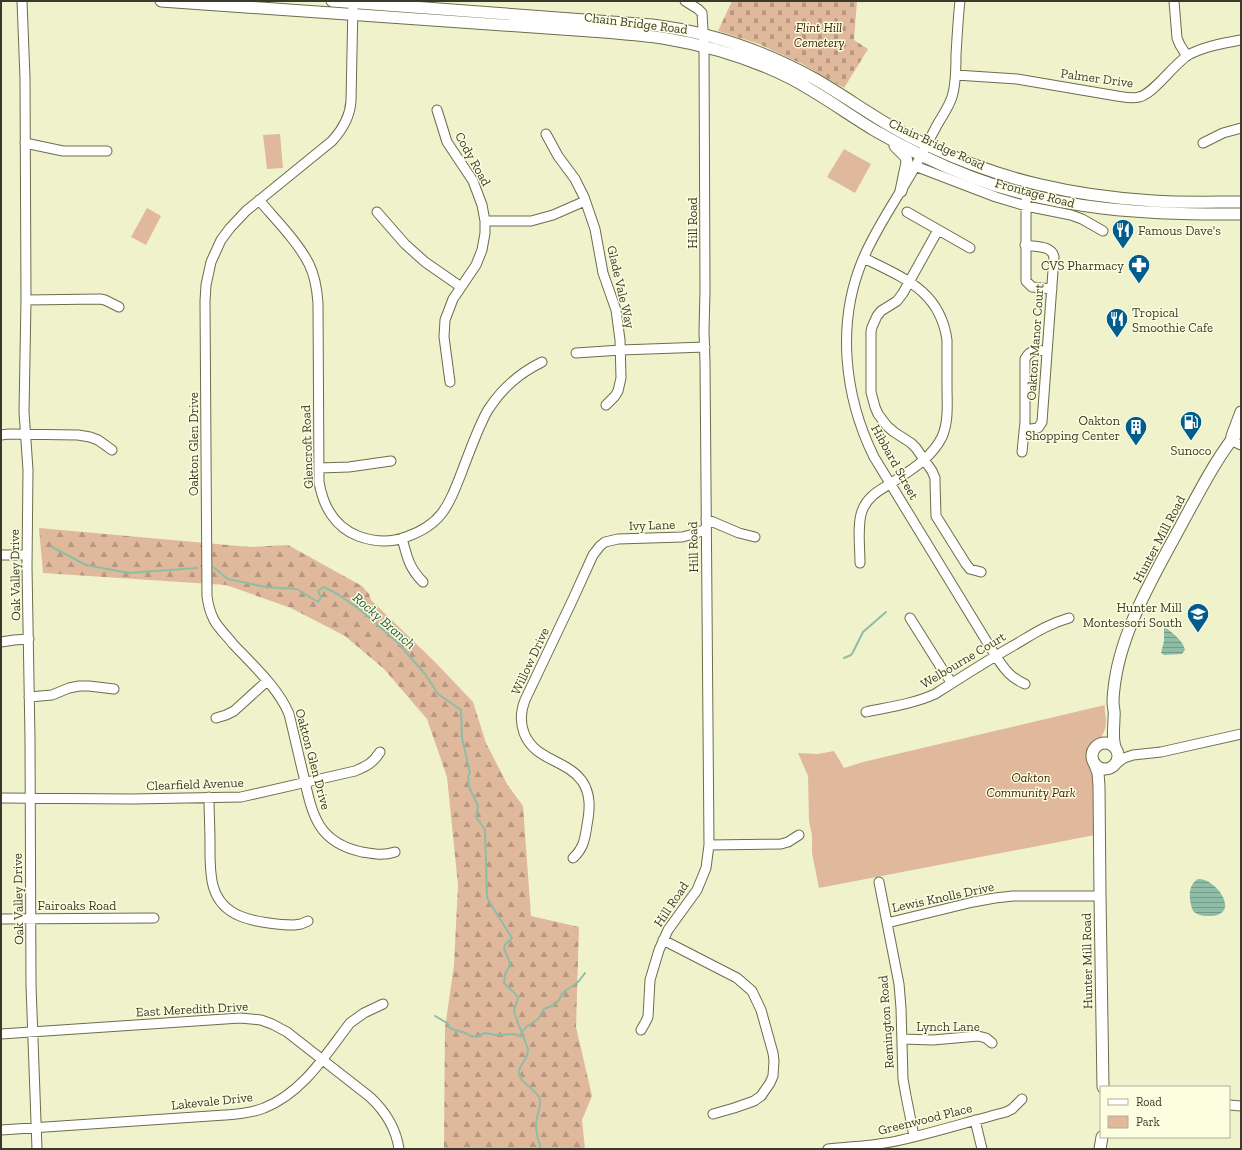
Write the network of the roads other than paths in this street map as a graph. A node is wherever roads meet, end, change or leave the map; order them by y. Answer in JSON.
{"nodes":[{"id":1,"x":22,"y":1,"type":"edge"},
{"id":2,"x":161,"y":1,"type":"edge"},
{"id":3,"x":332,"y":1,"type":"edge"},
{"id":4,"x":685,"y":1,"type":"edge"},
{"id":5,"x":960,"y":1,"type":"edge"},
{"id":6,"x":1174,"y":1,"type":"edge"},
{"id":7,"x":353,"y":3,"type":"junction"},
{"id":8,"x":353,"y":15,"type":"junction"},
{"id":9,"x":704,"y":34,"type":"junction"},
{"id":10,"x":1241,"y":40,"type":"edge"},
{"id":11,"x":704,"y":47,"type":"junction"},
{"id":12,"x":1187,"y":56,"type":"junction"},
{"id":13,"x":956,"y":75,"type":"junction"},
{"id":14,"x":437,"y":110,"type":"dead end"},
{"id":15,"x":1241,"y":128,"type":"edge"},
{"id":16,"x":546,"y":134,"type":"dead end"},
{"id":17,"x":888,"y":138,"type":"junction"},
{"id":18,"x":25,"y":143,"type":"junction"},
{"id":19,"x":1203,"y":143,"type":"dead end"},
{"id":20,"x":927,"y":146,"type":"junction"},
{"id":21,"x":107,"y":151,"type":"dead end"},
{"id":22,"x":922,"y":156,"type":"junction"},
{"id":23,"x":915,"y":166,"type":"junction"},
{"id":24,"x":901,"y":191,"type":"junction"},
{"id":25,"x":1027,"y":194,"type":"junction"},
{"id":26,"x":260,"y":200,"type":"junction"},
{"id":27,"x":585,"y":201,"type":"junction"},
{"id":28,"x":1241,"y":202,"type":"edge"},
{"id":29,"x":1026,"y":206,"type":"junction"},
{"id":30,"x":377,"y":212,"type":"dead end"},
{"id":31,"x":907,"y":212,"type":"dead end"},
{"id":32,"x":1241,"y":214,"type":"edge"},
{"id":33,"x":485,"y":221,"type":"junction"},
{"id":34,"x":938,"y":230,"type":"junction"},
{"id":35,"x":1103,"y":232,"type":"dead end"},
{"id":36,"x":1025,"y":245,"type":"junction"},
{"id":37,"x":970,"y":248,"type":"dead end"},
{"id":38,"x":864,"y":258,"type":"junction"},
{"id":39,"x":909,"y":282,"type":"junction"},
{"id":40,"x":461,"y":287,"type":"junction"},
{"id":41,"x":1052,"y":289,"type":"junction"},
{"id":42,"x":26,"y":300,"type":"junction"},
{"id":43,"x":119,"y":307,"type":"dead end"},
{"id":44,"x":705,"y":347,"type":"junction"},
{"id":45,"x":621,"y":350,"type":"junction"},
{"id":46,"x":1047,"y":351,"type":"junction"},
{"id":47,"x":576,"y":353,"type":"dead end"},
{"id":48,"x":542,"y":362,"type":"dead end"},
{"id":49,"x":450,"y":382,"type":"dead end"},
{"id":50,"x":606,"y":405,"type":"dead end"},
{"id":51,"x":1241,"y":412,"type":"edge"},
{"id":52,"x":1241,"y":428,"type":"edge"},
{"id":53,"x":1024,"y":430,"type":"junction"},
{"id":54,"x":25,"y":435,"type":"junction"},
{"id":55,"x":1,"y":436,"type":"edge"},
{"id":56,"x":1230,"y":440,"type":"junction"},
{"id":57,"x":1241,"y":445,"type":"edge"},
{"id":58,"x":112,"y":450,"type":"dead end"},
{"id":59,"x":1022,"y":452,"type":"dead end"},
{"id":60,"x":924,"y":460,"type":"junction"},
{"id":61,"x":391,"y":461,"type":"dead end"},
{"id":62,"x":319,"y":468,"type":"junction"},
{"id":63,"x":890,"y":484,"type":"junction"},
{"id":64,"x":706,"y":519,"type":"junction"},
{"id":65,"x":706,"y":529,"type":"junction"},
{"id":66,"x":755,"y":537,"type":"dead end"},
{"id":67,"x":402,"y":538,"type":"junction"},
{"id":68,"x":600,"y":546,"type":"joint"},
{"id":69,"x":1,"y":555,"type":"edge"},
{"id":70,"x":27,"y":555,"type":"junction"},
{"id":71,"x":860,"y":563,"type":"dead end"},
{"id":72,"x":981,"y":572,"type":"dead end"},
{"id":73,"x":423,"y":582,"type":"dead end"},
{"id":74,"x":910,"y":618,"type":"dead end"},
{"id":75,"x":1068,"y":618,"type":"dead end"},
{"id":76,"x":29,"y":639,"type":"junction"},
{"id":77,"x":1,"y":642,"type":"edge"},
{"id":78,"x":995,"y":655,"type":"junction"},
{"id":79,"x":267,"y":682,"type":"junction"},
{"id":80,"x":952,"y":683,"type":"junction"},
{"id":81,"x":1025,"y":684,"type":"dead end"},
{"id":82,"x":114,"y":689,"type":"dead end"},
{"id":83,"x":30,"y":697,"type":"junction"},
{"id":84,"x":1113,"y":703,"type":"junction"},
{"id":85,"x":866,"y":712,"type":"dead end"},
{"id":86,"x":216,"y":718,"type":"dead end"},
{"id":87,"x":1241,"y":734,"type":"edge"},
{"id":88,"x":1098,"y":745,"type":"junction"},
{"id":89,"x":1115,"y":748,"type":"junction"},
{"id":90,"x":380,"y":752,"type":"dead end"},
{"id":91,"x":1133,"y":755,"type":"junction"},
{"id":92,"x":1095,"y":765,"type":"junction"},
{"id":93,"x":1114,"y":765,"type":"junction"},
{"id":94,"x":305,"y":783,"type":"junction"},
{"id":95,"x":209,"y":797,"type":"junction"},
{"id":96,"x":1,"y":798,"type":"edge"},
{"id":97,"x":30,"y":798,"type":"junction"},
{"id":98,"x":798,"y":834,"type":"dead end"},
{"id":99,"x":1100,"y":835,"type":"junction"},
{"id":100,"x":709,"y":845,"type":"junction"},
{"id":101,"x":395,"y":852,"type":"dead end"},
{"id":102,"x":573,"y":858,"type":"dead end"},
{"id":103,"x":879,"y":882,"type":"dead end"},
{"id":104,"x":1100,"y":896,"type":"junction"},
{"id":105,"x":31,"y":918,"type":"junction"},
{"id":106,"x":154,"y":918,"type":"dead end"},
{"id":107,"x":1,"y":919,"type":"edge"},
{"id":108,"x":308,"y":921,"type":"dead end"},
{"id":109,"x":887,"y":922,"type":"junction"},
{"id":110,"x":663,"y":940,"type":"junction"},
{"id":111,"x":383,"y":1004,"type":"dead end"},
{"id":112,"x":641,"y":1030,"type":"dead end"},
{"id":113,"x":32,"y":1032,"type":"junction"},
{"id":114,"x":1,"y":1034,"type":"edge"},
{"id":115,"x":902,"y":1039,"type":"junction"},
{"id":116,"x":992,"y":1043,"type":"dead end"},
{"id":117,"x":322,"y":1059,"type":"junction"},
{"id":118,"x":1103,"y":1086,"type":"edge"},
{"id":119,"x":1022,"y":1099,"type":"dead end"},
{"id":120,"x":1230,"y":1105,"type":"edge"},
{"id":121,"x":1241,"y":1106,"type":"edge"},
{"id":122,"x":713,"y":1114,"type":"dead end"},
{"id":123,"x":975,"y":1120,"type":"junction"},
{"id":124,"x":36,"y":1128,"type":"junction"},
{"id":125,"x":1,"y":1130,"type":"edge"},
{"id":126,"x":914,"y":1136,"type":"junction"},
{"id":127,"x":1102,"y":1138,"type":"edge"},
{"id":128,"x":37,"y":1149,"type":"edge"},
{"id":129,"x":399,"y":1149,"type":"edge"},
{"id":130,"x":828,"y":1149,"type":"edge"},
{"id":131,"x":982,"y":1149,"type":"edge"},
{"id":132,"x":1100,"y":1149,"type":"edge"}],
"edges":[{"from":1,"to":18,"type":"street","name":"Oak Valley Drive"},
{"from":2,"to":8,"type":"main road","name":"Chain Bridge Road"},
{"from":3,"to":7,"type":"main road","name":"Chain Bridge Road"},
{"from":4,"to":9,"type":"street","name":"Hill Road"},
{"from":5,"to":13,"type":"street","name":"Hibbard Street"},
{"from":6,"to":12,"type":"street"},
{"from":7,"to":8,"type":"street","name":"Oakton Glen Drive"},
{"from":7,"to":9,"type":"main road","name":"Chain Bridge Road"},
{"from":8,"to":11,"type":"main road","name":"Chain Bridge Road"},
{"from":8,"to":26,"type":"street","name":"Oakton Glen Drive"},
{"from":9,"to":11,"type":"street","name":"Hill Road"},
{"from":9,"to":20,"type":"main road","name":"Chain Bridge Road"},
{"from":10,"to":12,"type":"street","name":"Palmer Drive"},
{"from":11,"to":17,"type":"main road","name":"Chain Bridge Road"},
{"from":11,"to":44,"type":"street","name":"Hill Road"},
{"from":12,"to":13,"type":"street","name":"Palmer Drive"},
{"from":13,"to":20,"type":"street","name":"Hibbard Street"},
{"from":14,"to":33,"type":"street","name":"Cody Road"},
{"from":15,"to":19,"type":"street"},
{"from":16,"to":27,"type":"street","name":"Glade Vale Way"},
{"from":17,"to":22,"type":"main road","name":"Chain Bridge Road"},
{"from":17,"to":24,"type":"main road"},
{"from":18,"to":21,"type":"street"},
{"from":18,"to":42,"type":"street","name":"Oak Valley Drive"},
{"from":20,"to":22,"type":"street","name":"Hibbard Street"},
{"from":20,"to":28,"type":"main road","name":"Chain Bridge Road"},
{"from":22,"to":23,"type":"street","name":"Hibbard Street"},
{"from":22,"to":25,"type":"main road","name":"Chain Bridge Road"},
{"from":23,"to":24,"type":"street","name":"Hibbard Street"},
{"from":23,"to":29,"type":"street","name":"Frontage Road"},
{"from":24,"to":38,"type":"street","name":"Hibbard Street"},
{"from":25,"to":29,"type":"street"},
{"from":25,"to":32,"type":"main road","name":"Chain Bridge Road"},
{"from":26,"to":62,"type":"street","name":"Glencroft Road"},
{"from":26,"to":79,"type":"street","name":"Oakton Glen Drive"},
{"from":27,"to":33,"type":"street"},
{"from":27,"to":45,"type":"street","name":"Glade Vale Way"},
{"from":29,"to":35,"type":"street","name":"Frontage Road"},
{"from":29,"to":36,"type":"street"},
{"from":30,"to":40,"type":"street"},
{"from":31,"to":34,"type":"street"},
{"from":33,"to":40,"type":"street","name":"Cody Road"},
{"from":34,"to":37,"type":"street"},
{"from":34,"to":39,"type":"street"},
{"from":36,"to":41,"type":"street"},
{"from":36,"to":41,"type":"street","name":"Oakton Manor Court"},
{"from":38,"to":39,"type":"street"},
{"from":38,"to":63,"type":"street","name":"Hibbard Street"},
{"from":39,"to":60,"type":"street"},
{"from":39,"to":60,"type":"street"},
{"from":40,"to":49,"type":"street","name":"Cody Road"},
{"from":41,"to":46,"type":"street","name":"Oakton Manor Court"},
{"from":42,"to":43,"type":"street"},
{"from":42,"to":54,"type":"street","name":"Oak Valley Drive"},
{"from":44,"to":45,"type":"street"},
{"from":44,"to":64,"type":"street","name":"Hill Road"},
{"from":45,"to":47,"type":"street"},
{"from":45,"to":50,"type":"street","name":"Glade Vale Way"},
{"from":46,"to":53,"type":"street","name":"Oakton Manor Court"},
{"from":46,"to":53,"type":"street"},
{"from":48,"to":67,"type":"street","name":"Glencroft Road"},
{"from":51,"to":56,"type":"main road","name":"Hunter Mill Road"},
{"from":52,"to":56,"type":"main road","name":"Hunter Mill Road"},
{"from":53,"to":59,"type":"street"},
{"from":54,"to":55,"type":"street"},
{"from":54,"to":58,"type":"street"},
{"from":54,"to":70,"type":"street","name":"Oak Valley Drive"},
{"from":56,"to":57,"type":"street"},
{"from":56,"to":84,"type":"main road","name":"Hunter Mill Road"},
{"from":60,"to":63,"type":"street"},
{"from":60,"to":72,"type":"street"},
{"from":61,"to":62,"type":"street"},
{"from":62,"to":67,"type":"street","name":"Glencroft Road"},
{"from":63,"to":71,"type":"street"},
{"from":63,"to":78,"type":"street","name":"Hibbard Street"},
{"from":64,"to":65,"type":"street","name":"Hill Road"},
{"from":64,"to":66,"type":"street"},
{"from":65,"to":68,"type":"street","name":"Ivy Lane"},
{"from":65,"to":100,"type":"street","name":"Hill Road"},
{"from":67,"to":73,"type":"street"},
{"from":68,"to":102,"type":"street","name":"Willow Drive"},
{"from":69,"to":70,"type":"street"},
{"from":70,"to":76,"type":"street","name":"Oak Valley Drive"},
{"from":74,"to":80,"type":"street"},
{"from":75,"to":78,"type":"street","name":"Welbourne Court"},
{"from":76,"to":77,"type":"street"},
{"from":76,"to":83,"type":"street","name":"Oak Valley Drive"},
{"from":78,"to":80,"type":"street","name":"Welbourne Court"},
{"from":78,"to":81,"type":"street","name":"Hibbard Street"},
{"from":79,"to":86,"type":"street"},
{"from":79,"to":94,"type":"street","name":"Oakton Glen Drive"},
{"from":80,"to":85,"type":"street","name":"Welbourne Court"},
{"from":82,"to":83,"type":"street"},
{"from":83,"to":97,"type":"street","name":"Oak Valley Drive"},
{"from":84,"to":88,"type":"main road","name":"Hunter Mill Road"},
{"from":84,"to":89,"type":"main road","name":"Hunter Mill Road"},
{"from":87,"to":91,"type":"street"},
{"from":88,"to":89,"type":"main road"},
{"from":88,"to":92,"type":"main road","name":"Hunter Mill Road"},
{"from":89,"to":91,"type":"street"},
{"from":89,"to":93,"type":"main road","name":"Hunter Mill Road"},
{"from":90,"to":94,"type":"street","name":"Clearfield Avenue"},
{"from":91,"to":93,"type":"street"},
{"from":92,"to":93,"type":"main road"},
{"from":92,"to":99,"type":"main road","name":"Hunter Mill Road"},
{"from":93,"to":99,"type":"main road","name":"Hunter Mill Road"},
{"from":94,"to":95,"type":"street","name":"Clearfield Avenue"},
{"from":94,"to":101,"type":"street","name":"Oakton Glen Drive"},
{"from":95,"to":97,"type":"street","name":"Clearfield Avenue"},
{"from":95,"to":108,"type":"street"},
{"from":96,"to":97,"type":"street","name":"Clearfield Avenue"},
{"from":97,"to":105,"type":"street","name":"Oak Valley Drive"},
{"from":98,"to":100,"type":"street"},
{"from":99,"to":104,"type":"main road","name":"Hunter Mill Road"},
{"from":100,"to":110,"type":"street","name":"Hill Road"},
{"from":103,"to":109,"type":"street","name":"Remington Road"},
{"from":104,"to":109,"type":"street","name":"Lewis Knolls Drive"},
{"from":104,"to":118,"type":"main road","name":"Hunter Mill Road"},
{"from":105,"to":106,"type":"street","name":"Fairoaks Road"},
{"from":105,"to":107,"type":"street","name":"Fairoaks Road"},
{"from":105,"to":113,"type":"street","name":"Oak Valley Drive"},
{"from":109,"to":115,"type":"street","name":"Remington Road"},
{"from":110,"to":112,"type":"street","name":"Hill Road"},
{"from":110,"to":122,"type":"street"},
{"from":111,"to":117,"type":"street","name":"Lakevale Drive"},
{"from":113,"to":114,"type":"street","name":"East Meredith Drive"},
{"from":113,"to":117,"type":"street","name":"East Meredith Drive"},
{"from":113,"to":124,"type":"street","name":"Oak Valley Drive"},
{"from":115,"to":116,"type":"street","name":"Lynch Lane"},
{"from":115,"to":126,"type":"street","name":"Remington Road"},
{"from":117,"to":124,"type":"street","name":"Lakevale Drive"},
{"from":117,"to":129,"type":"street","name":"East Meredith Drive"},
{"from":119,"to":123,"type":"street","name":"Greenwood Place"},
{"from":120,"to":121,"type":"street"},
{"from":123,"to":126,"type":"street","name":"Greenwood Place"},
{"from":123,"to":131,"type":"street"},
{"from":124,"to":125,"type":"street","name":"Lakevale Drive"},
{"from":124,"to":128,"type":"street","name":"Oak Valley Drive"},
{"from":126,"to":130,"type":"street","name":"Greenwood Place"},
{"from":127,"to":132,"type":"main road"}]}
